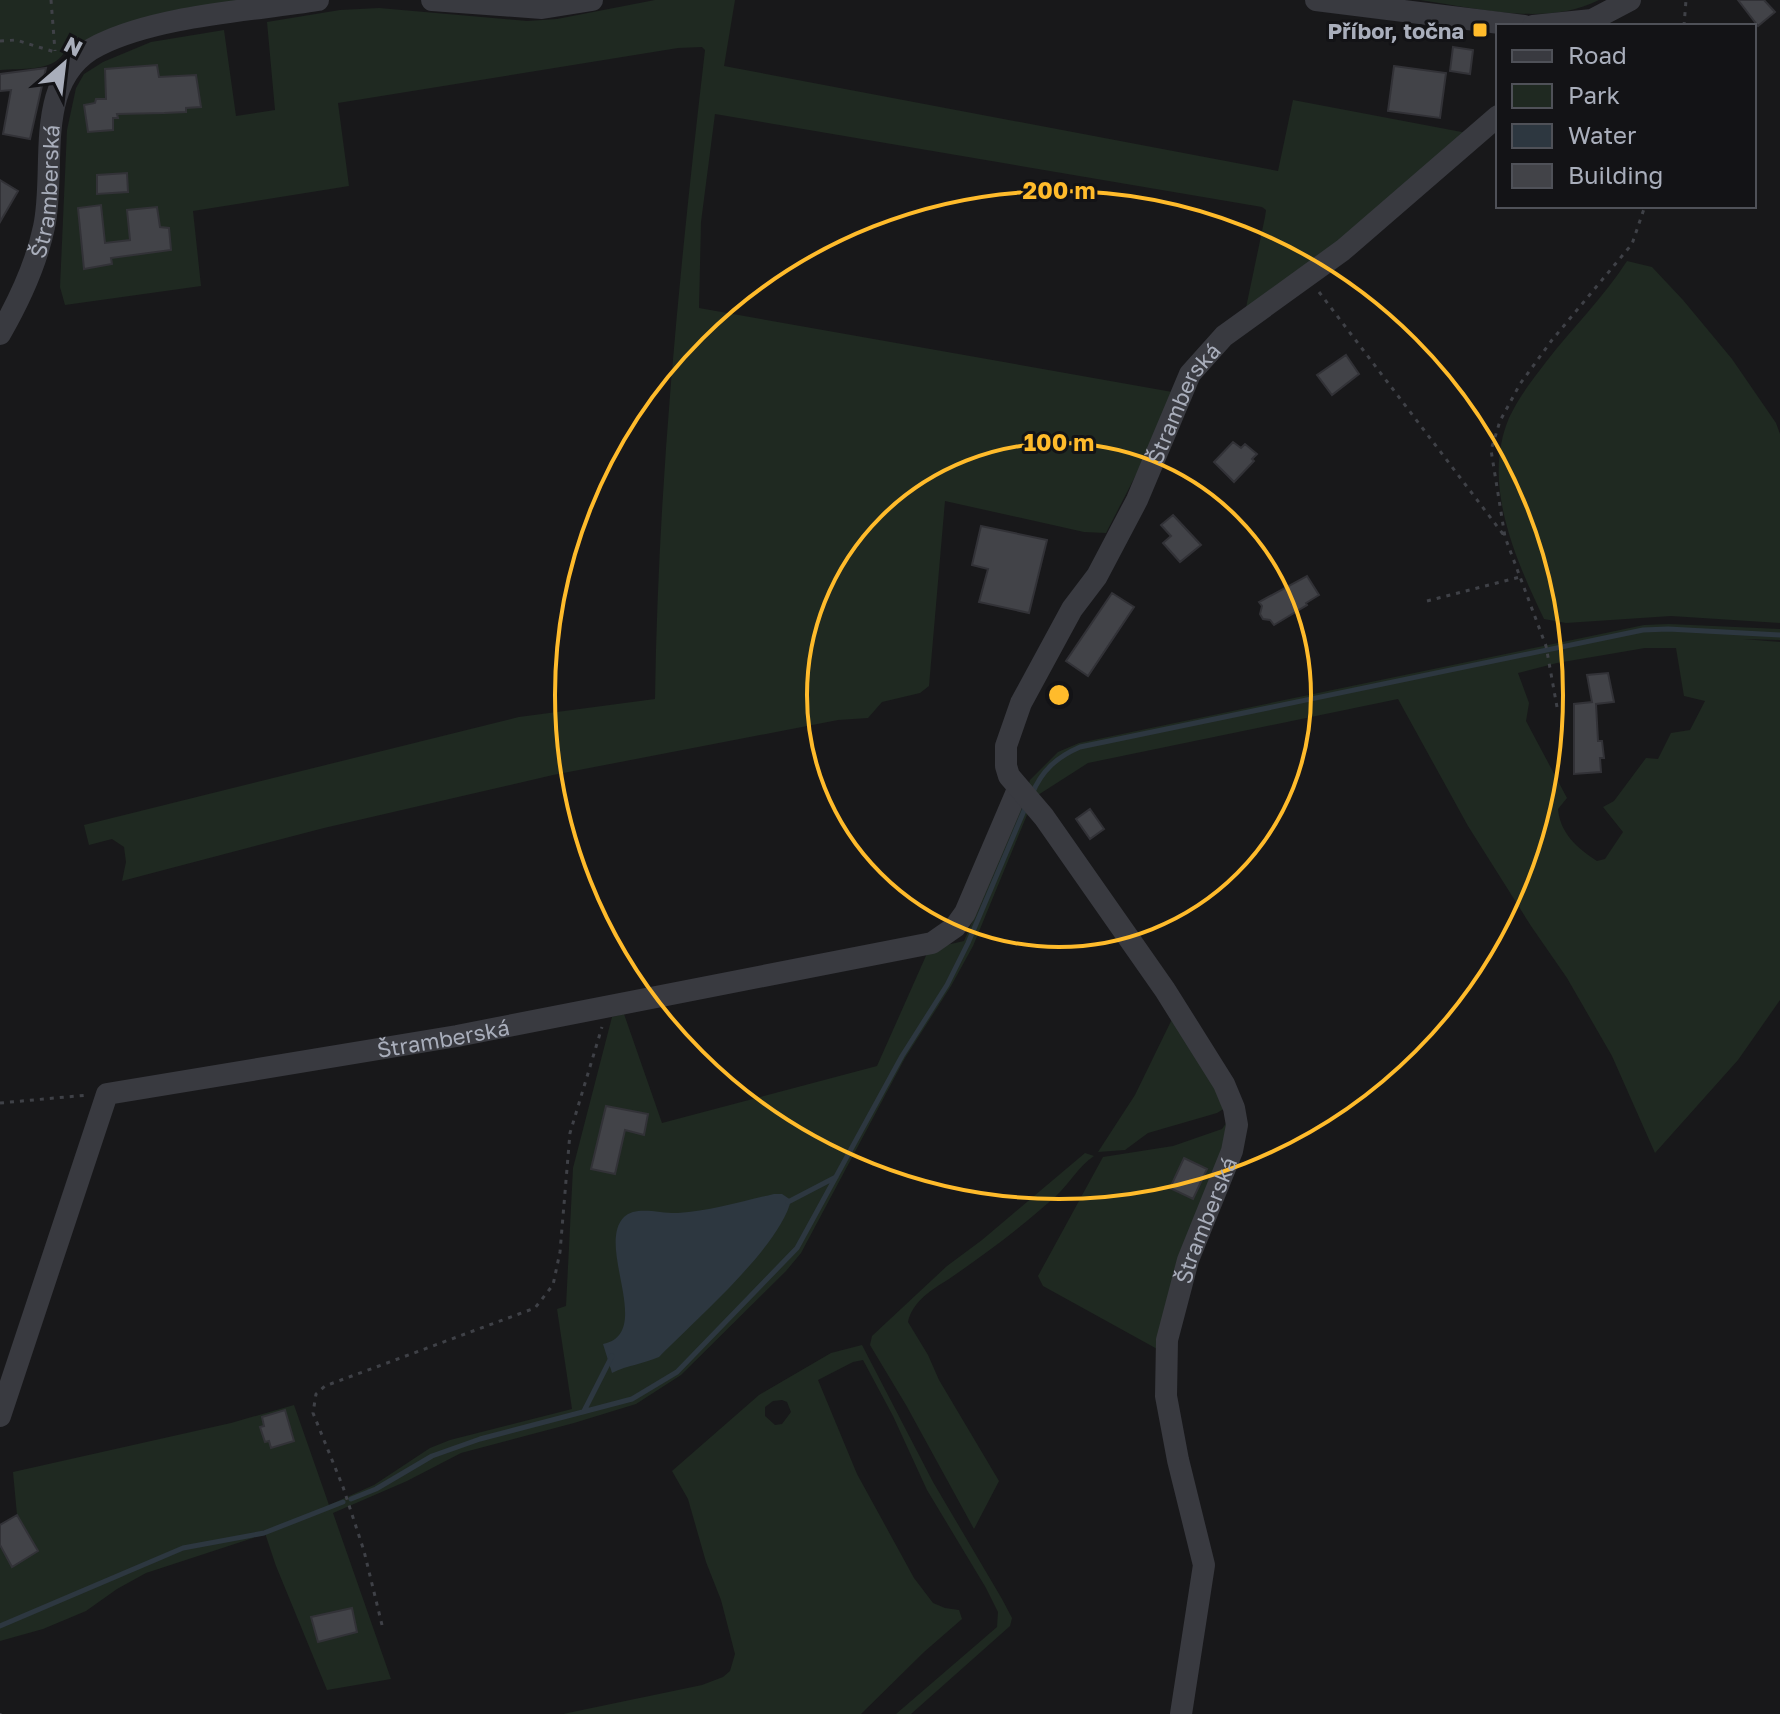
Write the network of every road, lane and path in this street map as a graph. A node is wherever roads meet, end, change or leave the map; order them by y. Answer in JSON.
{"nodes":[{"id":1,"x":51,"y":0,"type":"edge"},
{"id":2,"x":318,"y":0,"type":"edge"},
{"id":3,"x":432,"y":0,"type":"edge"},
{"id":4,"x":592,"y":0,"type":"edge"},
{"id":5,"x":1316,"y":0,"type":"edge"},
{"id":6,"x":1630,"y":0,"type":"edge"},
{"id":7,"x":1686,"y":0,"type":"edge"},
{"id":8,"x":1593,"y":23,"type":"edge"},
{"id":9,"x":1508,"y":24,"type":"edge"},
{"id":10,"x":1573,"y":24,"type":"edge"},
{"id":11,"x":1684,"y":24,"type":"edge"},
{"id":12,"x":0,"y":41,"type":"edge"},
{"id":13,"x":1496,"y":118,"type":"edge"},
{"id":14,"x":1644,"y":208,"type":"edge"},
{"id":15,"x":1307,"y":276,"type":"junction"},
{"id":16,"x":0,"y":334,"type":"edge"},
{"id":17,"x":1505,"y":537,"type":"junction"},
{"id":18,"x":1520,"y":577,"type":"junction"},
{"id":19,"x":1427,"y":601,"type":"dead end"},
{"id":20,"x":1557,"y":707,"type":"dead end"},
{"id":21,"x":1018,"y":789,"type":"junction"},
{"id":22,"x":612,"y":1004,"type":"junction"},
{"id":23,"x":107,"y":1094,"type":"junction"},
{"id":24,"x":0,"y":1103,"type":"edge"},
{"id":25,"x":0,"y":1416,"type":"edge"},
{"id":26,"x":382,"y":1625,"type":"dead end"},
{"id":27,"x":1181,"y":1714,"type":"edge"}],
"edges":[{"from":1,"to":12,"type":"path"},
{"from":2,"to":16,"type":"street","name":"Štramberská"},
{"from":3,"to":4,"type":"street"},
{"from":5,"to":9,"type":"street"},
{"from":6,"to":8,"type":"street"},
{"from":7,"to":11,"type":"path"},
{"from":8,"to":10,"type":"street"},
{"from":13,"to":15,"type":"street","name":"Štramberská"},
{"from":14,"to":17,"type":"path"},
{"from":15,"to":17,"type":"path"},
{"from":15,"to":21,"type":"street","name":"Štramberská"},
{"from":17,"to":18,"type":"path"},
{"from":18,"to":19,"type":"path"},
{"from":18,"to":20,"type":"path"},
{"from":21,"to":22,"type":"street","name":"Štramberská"},
{"from":21,"to":27,"type":"street","name":"Štramberská"},
{"from":22,"to":23,"type":"street","name":"Štramberská"},
{"from":22,"to":26,"type":"path"},
{"from":23,"to":24,"type":"path"},
{"from":23,"to":25,"type":"street"}]}
